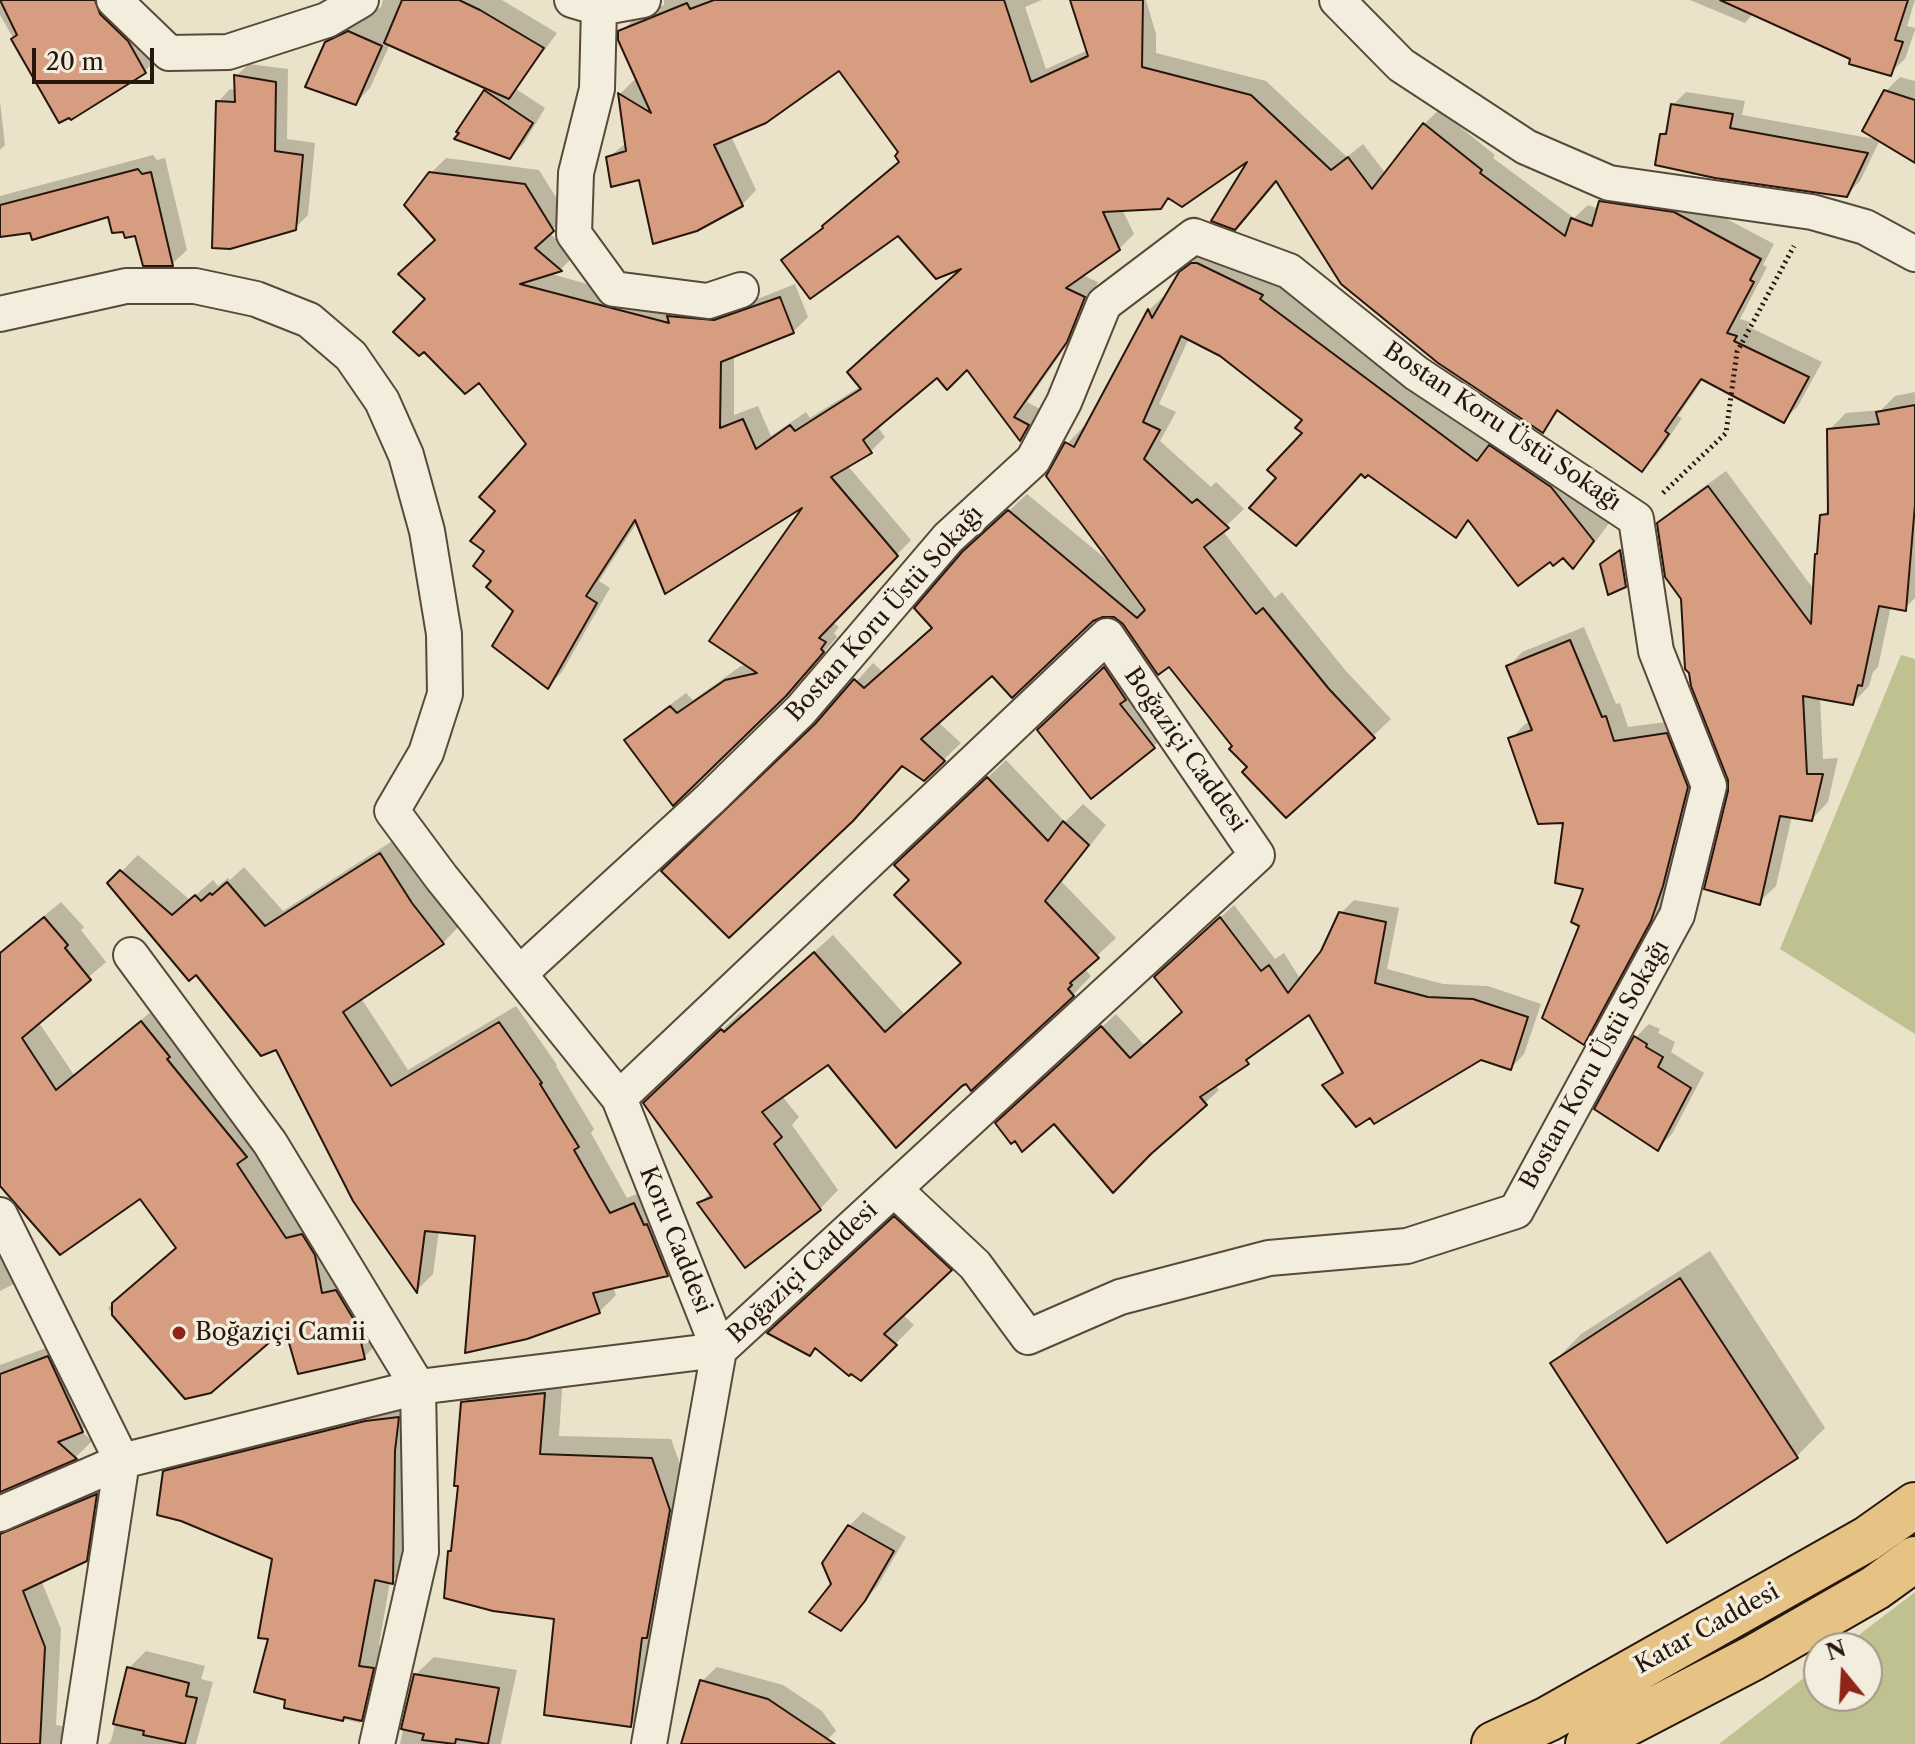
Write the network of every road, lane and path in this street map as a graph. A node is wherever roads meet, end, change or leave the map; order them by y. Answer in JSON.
{"nodes":[{"id":1,"x":114,"y":0,"type":"edge"},
{"id":2,"x":361,"y":0,"type":"edge"},
{"id":3,"x":643,"y":0,"type":"edge"},
{"id":4,"x":1337,"y":0,"type":"edge"},
{"id":5,"x":589,"y":3,"type":"edge"},
{"id":6,"x":1812,"y":212,"type":"junction"},
{"id":7,"x":1915,"y":254,"type":"edge"},
{"id":8,"x":741,"y":290,"type":"dead end"},
{"id":9,"x":0,"y":314,"type":"edge"},
{"id":10,"x":1636,"y":519,"type":"junction"},
{"id":11,"x":131,"y":955,"type":"dead end"},
{"id":12,"x":519,"y":974,"type":"junction"},
{"id":13,"x":619,"y":1098,"type":"junction"},
{"id":14,"x":894,"y":1189,"type":"junction"},
{"id":15,"x":0,"y":1215,"type":"edge"},
{"id":16,"x":719,"y":1350,"type":"junction"},
{"id":17,"x":418,"y":1387,"type":"junction"},
{"id":18,"x":122,"y":1461,"type":"junction"},
{"id":19,"x":1915,"y":1505,"type":"edge"},
{"id":20,"x":0,"y":1514,"type":"edge"},
{"id":21,"x":1915,"y":1559,"type":"edge"},
{"id":22,"x":79,"y":1744,"type":"edge"},
{"id":23,"x":377,"y":1744,"type":"edge"},
{"id":24,"x":649,"y":1744,"type":"edge"},
{"id":25,"x":1494,"y":1744,"type":"edge"},
{"id":26,"x":1588,"y":1744,"type":"edge"}],
"edges":[{"from":1,"to":2,"type":"street"},
{"from":3,"to":5,"type":"street"},
{"from":4,"to":6,"type":"street"},
{"from":5,"to":8,"type":"street"},
{"from":6,"to":7,"type":"street"},
{"from":6,"to":10,"type":"path"},
{"from":9,"to":12,"type":"street","name":"Koru Caddesi"},
{"from":10,"to":12,"type":"street","name":"Bostan Koru Üstü Sokağı"},
{"from":10,"to":14,"type":"street","name":"Bostan Koru Üstü Sokağı"},
{"from":11,"to":17,"type":"street"},
{"from":12,"to":13,"type":"street","name":"Koru Caddesi"},
{"from":13,"to":14,"type":"street","name":"Boğaziçi Caddesi"},
{"from":13,"to":16,"type":"street","name":"Koru Caddesi"},
{"from":14,"to":16,"type":"street","name":"Boğaziçi Caddesi"},
{"from":15,"to":18,"type":"street"},
{"from":16,"to":17,"type":"street"},
{"from":16,"to":24,"type":"street"},
{"from":17,"to":18,"type":"street"},
{"from":17,"to":23,"type":"street"},
{"from":18,"to":20,"type":"street"},
{"from":18,"to":22,"type":"street"},
{"from":19,"to":25,"type":"main road","name":"Katar Caddesi"},
{"from":21,"to":26,"type":"main road","name":"Katar Caddesi"}]}
